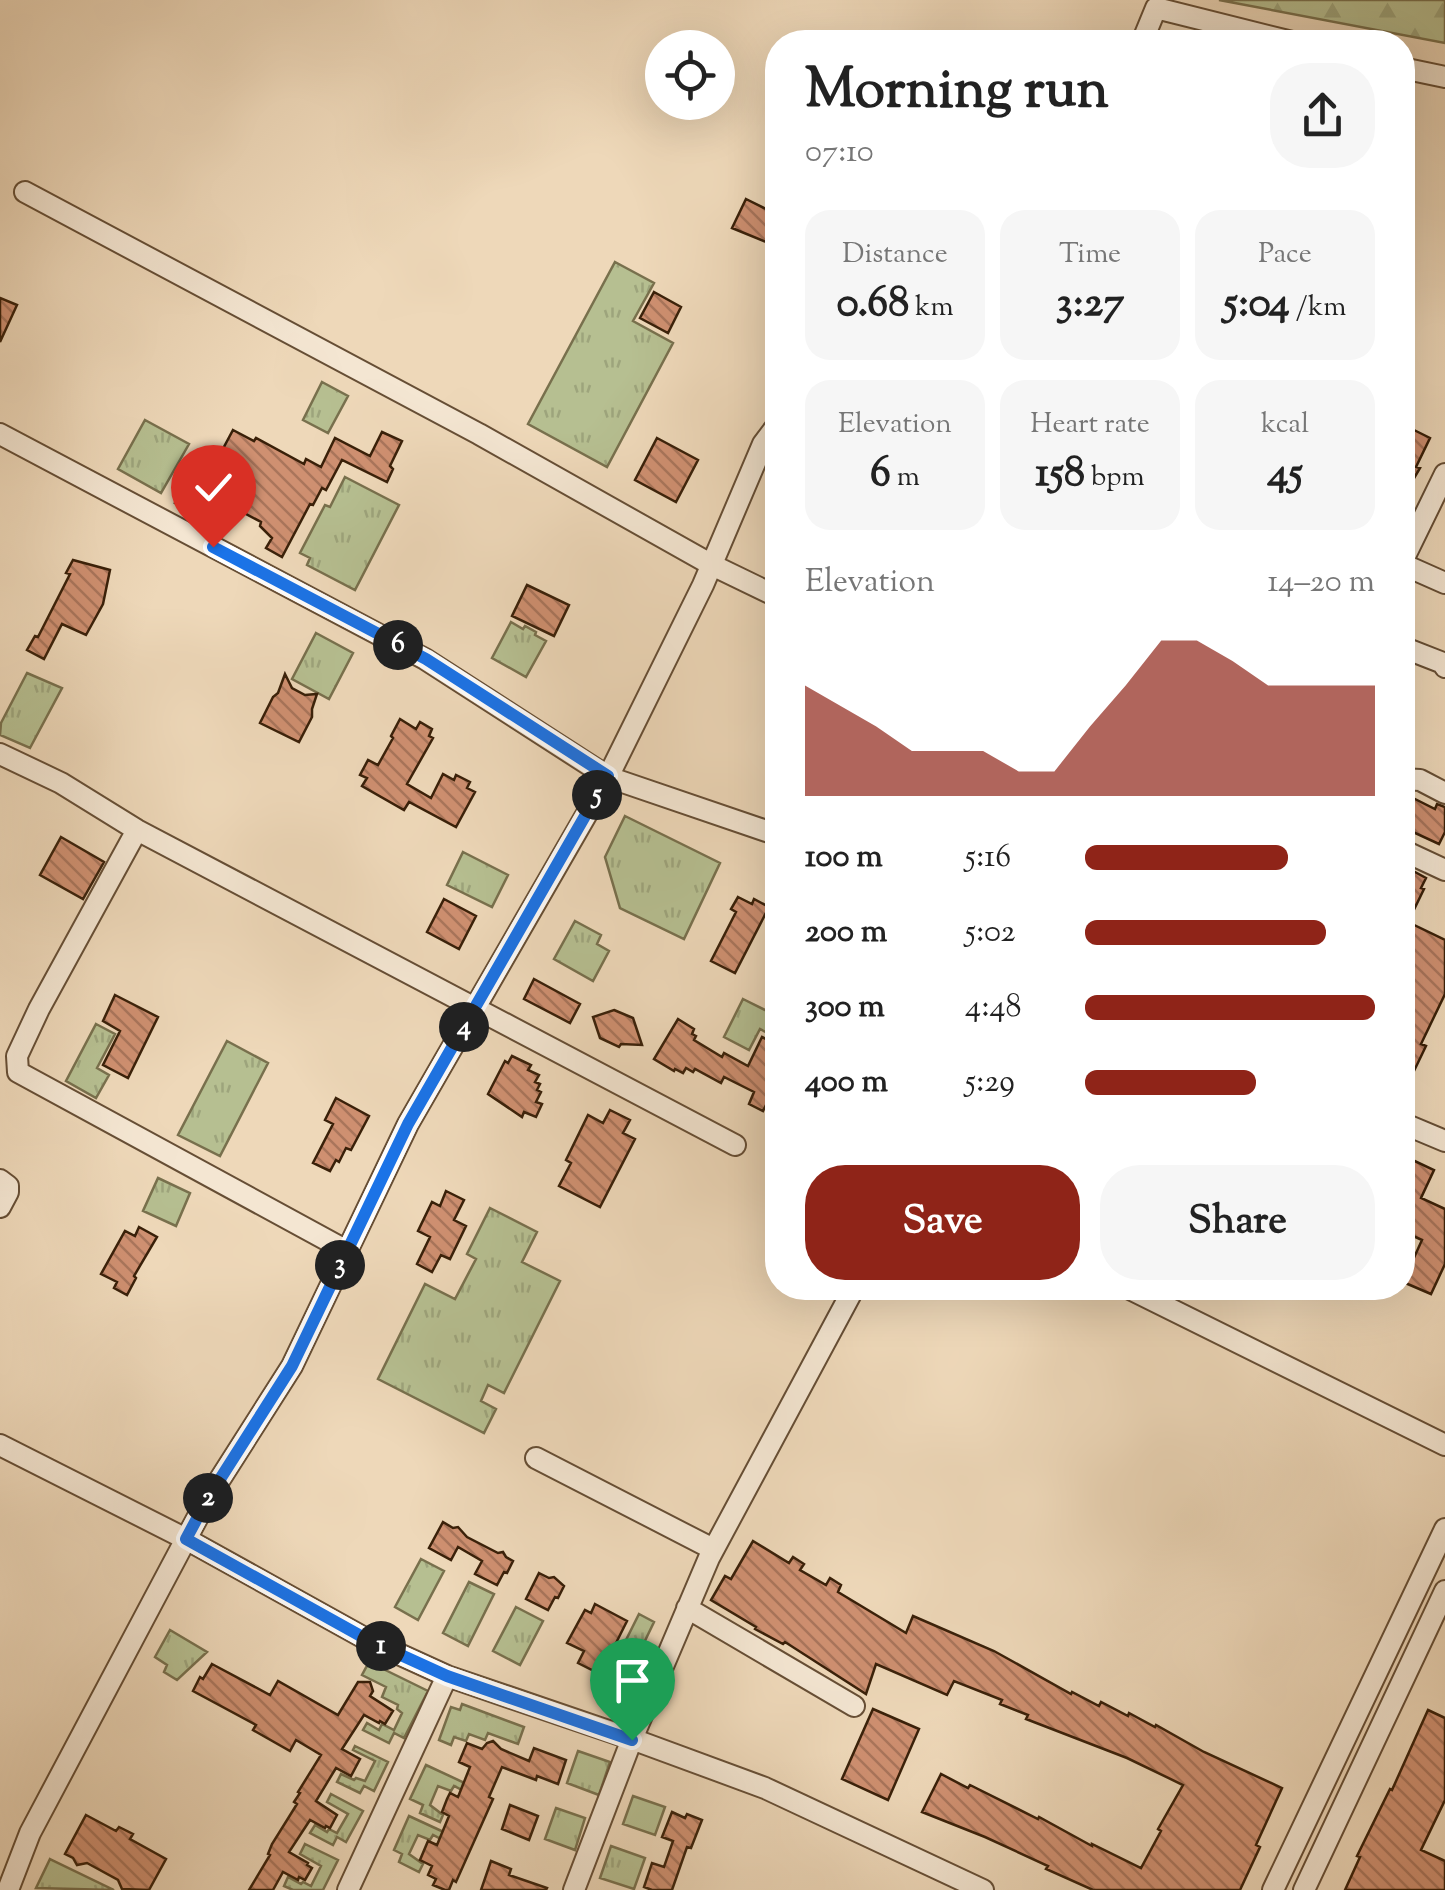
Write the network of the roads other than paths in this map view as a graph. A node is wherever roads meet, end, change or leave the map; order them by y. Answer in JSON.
{"nodes":[{"id":1,"x":1135,"y":0,"type":"edge"},
{"id":2,"x":1156,"y":8,"type":"junction"},
{"id":3,"x":1147,"y":30,"type":"edge"},
{"id":4,"x":1244,"y":30,"type":"edge"},
{"id":5,"x":1415,"y":71,"type":"edge"},
{"id":6,"x":1445,"y":77,"type":"edge"},
{"id":7,"x":26,"y":192,"type":"dead end"},
{"id":8,"x":0,"y":434,"type":"edge"},
{"id":9,"x":765,"y":443,"type":"edge"},
{"id":10,"x":1445,"y":474,"type":"edge"},
{"id":11,"x":1415,"y":536,"type":"edge"},
{"id":12,"x":712,"y":565,"type":"junction"},
{"id":13,"x":1415,"y":569,"type":"edge"},
{"id":14,"x":1445,"y":583,"type":"edge"},
{"id":15,"x":765,"y":590,"type":"edge"},
{"id":16,"x":1415,"y":652,"type":"edge"},
{"id":17,"x":1445,"y":666,"type":"edge"},
{"id":18,"x":0,"y":754,"type":"edge"},
{"id":19,"x":608,"y":776,"type":"junction"},
{"id":20,"x":1415,"y":780,"type":"edge"},
{"id":21,"x":1443,"y":786,"type":"edge"},
{"id":22,"x":137,"y":830,"type":"junction"},
{"id":23,"x":765,"y":830,"type":"edge"},
{"id":24,"x":1415,"y":856,"type":"edge"},
{"id":25,"x":1445,"y":870,"type":"edge"},
{"id":26,"x":476,"y":1007,"type":"junction"},
{"id":27,"x":1415,"y":1128,"type":"edge"},
{"id":28,"x":1445,"y":1141,"type":"edge"},
{"id":29,"x":735,"y":1146,"type":"dead end"},
{"id":30,"x":0,"y":1180,"type":"edge"},
{"id":31,"x":0,"y":1207,"type":"edge"},
{"id":32,"x":347,"y":1251,"type":"junction"},
{"id":33,"x":848,"y":1300,"type":"edge"},
{"id":34,"x":1152,"y":1300,"type":"edge"},
{"id":35,"x":0,"y":1445,"type":"edge"},
{"id":36,"x":1445,"y":1445,"type":"edge"},
{"id":37,"x":536,"y":1458,"type":"dead end"},
{"id":38,"x":1445,"y":1529,"type":"edge"},
{"id":39,"x":186,"y":1539,"type":"junction"},
{"id":40,"x":713,"y":1549,"type":"junction"},
{"id":41,"x":1445,"y":1591,"type":"edge"},
{"id":42,"x":687,"y":1608,"type":"junction"},
{"id":43,"x":447,"y":1676,"type":"junction"},
{"id":44,"x":854,"y":1706,"type":"dead end"},
{"id":45,"x":632,"y":1740,"type":"junction"},
{"id":46,"x":973,"y":1888,"type":"edge"},
{"id":47,"x":8,"y":1890,"type":"edge"},
{"id":48,"x":348,"y":1890,"type":"edge"},
{"id":49,"x":574,"y":1890,"type":"edge"},
{"id":50,"x":1273,"y":1890,"type":"edge"},
{"id":51,"x":1304,"y":1890,"type":"edge"}],
"edges":[{"from":1,"to":2,"type":"street"},
{"from":2,"to":3,"type":"street"},
{"from":2,"to":4,"type":"street"},
{"from":5,"to":6,"type":"street"},
{"from":7,"to":12,"type":"street"},
{"from":8,"to":19,"type":"street"},
{"from":9,"to":12,"type":"street"},
{"from":10,"to":11,"type":"street"},
{"from":12,"to":15,"type":"street"},
{"from":12,"to":19,"type":"street"},
{"from":13,"to":14,"type":"street"},
{"from":16,"to":17,"type":"street"},
{"from":18,"to":22,"type":"street"},
{"from":19,"to":23,"type":"street"},
{"from":19,"to":26,"type":"street"},
{"from":20,"to":21,"type":"street"},
{"from":22,"to":26,"type":"street"},
{"from":22,"to":32,"type":"street"},
{"from":24,"to":25,"type":"street"},
{"from":26,"to":29,"type":"street"},
{"from":26,"to":32,"type":"street"},
{"from":27,"to":28,"type":"street"},
{"from":30,"to":31,"type":"street"},
{"from":32,"to":39,"type":"street"},
{"from":33,"to":40,"type":"street"},
{"from":34,"to":36,"type":"street"},
{"from":35,"to":39,"type":"street"},
{"from":37,"to":40,"type":"street"},
{"from":38,"to":50,"type":"street"},
{"from":39,"to":43,"type":"street"},
{"from":39,"to":47,"type":"street"},
{"from":40,"to":42,"type":"street"},
{"from":41,"to":51,"type":"street"},
{"from":42,"to":44,"type":"street"},
{"from":42,"to":45,"type":"street"},
{"from":43,"to":45,"type":"street"},
{"from":43,"to":48,"type":"street"},
{"from":45,"to":46,"type":"street"},
{"from":45,"to":49,"type":"street"}]}
